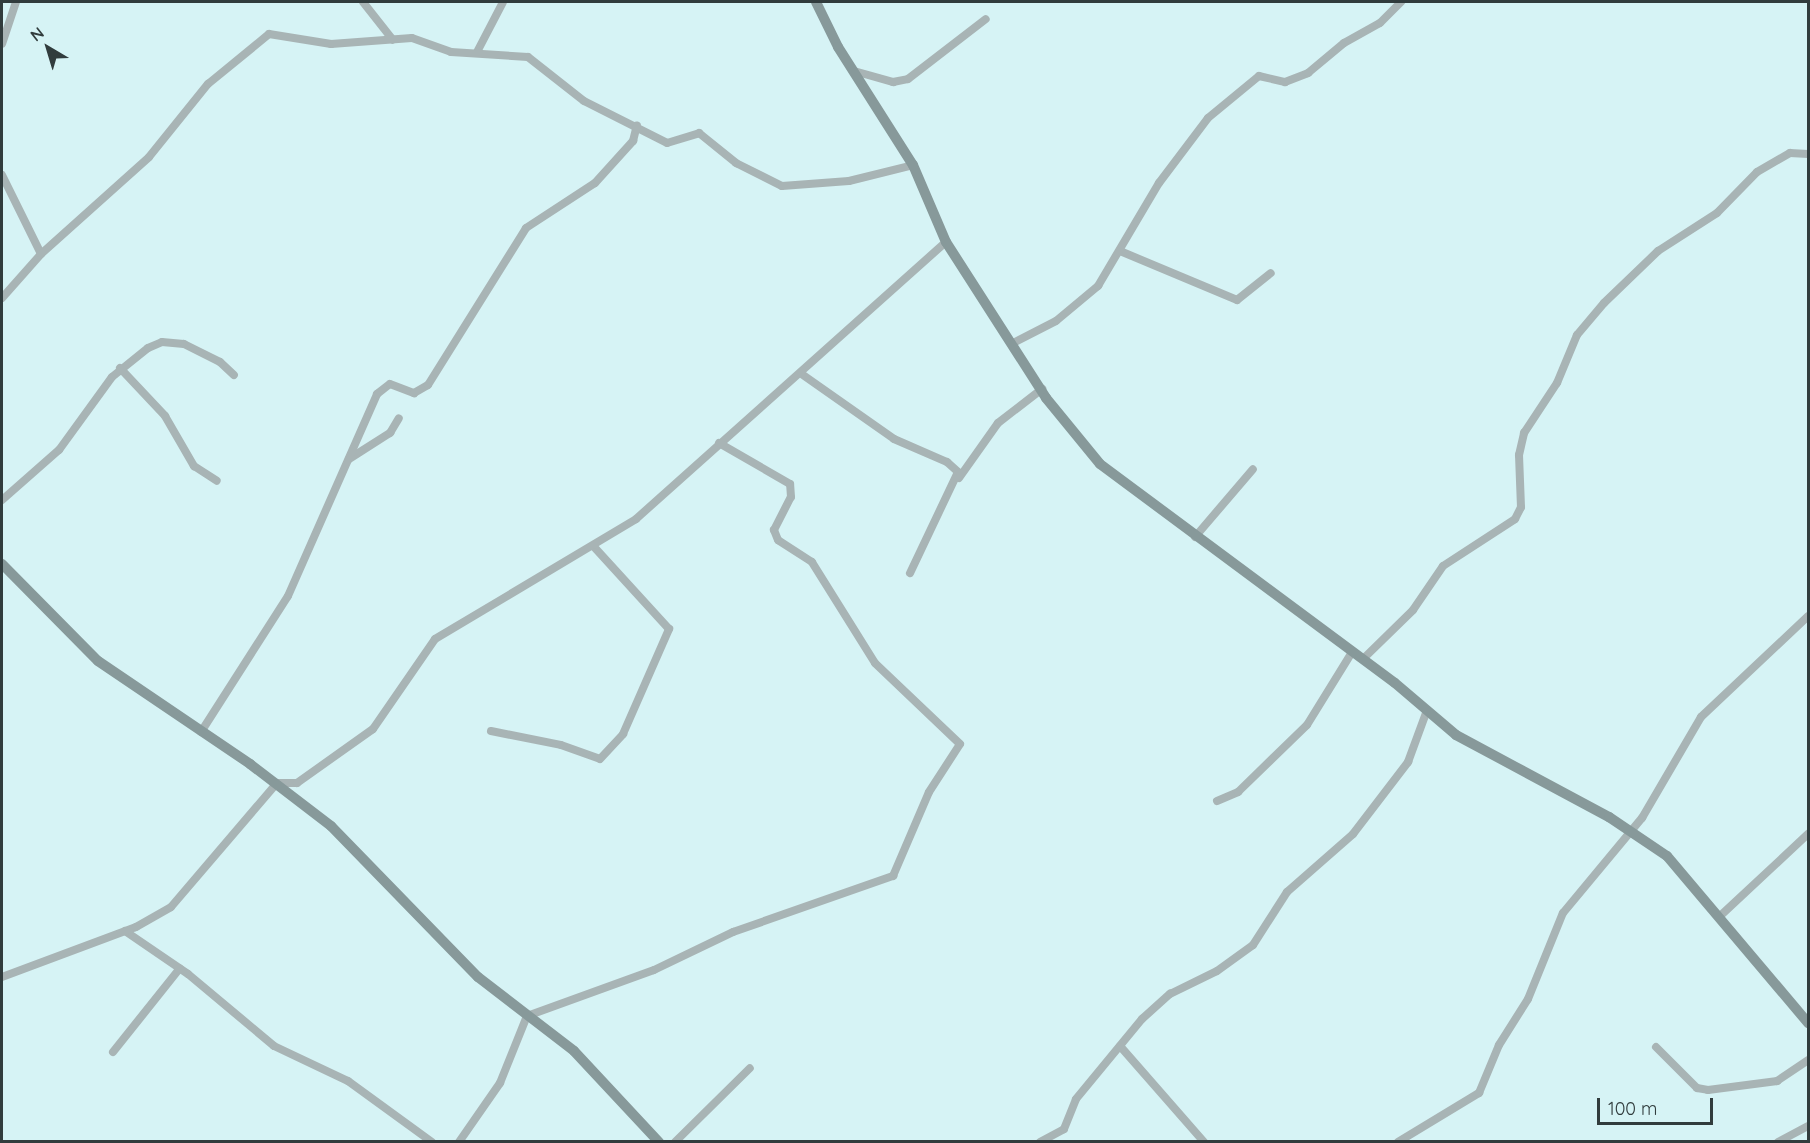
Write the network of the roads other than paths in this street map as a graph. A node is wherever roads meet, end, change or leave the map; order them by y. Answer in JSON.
{"nodes":[{"id":1,"x":16,"y":2,"type":"edge"},
{"id":2,"x":363,"y":2,"type":"edge"},
{"id":3,"x":503,"y":2,"type":"edge"},
{"id":4,"x":816,"y":2,"type":"edge"},
{"id":5,"x":1401,"y":2,"type":"edge"},
{"id":6,"x":986,"y":19,"type":"dead end"},
{"id":7,"x":393,"y":40,"type":"junction"},
{"id":8,"x":2,"y":44,"type":"edge"},
{"id":9,"x":477,"y":52,"type":"junction"},
{"id":10,"x":854,"y":71,"type":"junction"},
{"id":11,"x":638,"y":125,"type":"junction"},
{"id":12,"x":1809,"y":154,"type":"edge"},
{"id":13,"x":913,"y":165,"type":"junction"},
{"id":14,"x":2,"y":175,"type":"edge"},
{"id":15,"x":946,"y":242,"type":"junction"},
{"id":16,"x":1120,"y":251,"type":"junction"},
{"id":17,"x":41,"y":254,"type":"junction"},
{"id":18,"x":1271,"y":273,"type":"dead end"},
{"id":19,"x":2,"y":298,"type":"edge"},
{"id":20,"x":1013,"y":343,"type":"junction"},
{"id":21,"x":120,"y":368,"type":"junction"},
{"id":22,"x":234,"y":375,"type":"dead end"},
{"id":23,"x":803,"y":375,"type":"junction"},
{"id":24,"x":1041,"y":390,"type":"junction"},
{"id":25,"x":399,"y":418,"type":"dead end"},
{"id":26,"x":719,"y":443,"type":"junction"},
{"id":27,"x":349,"y":459,"type":"junction"},
{"id":28,"x":1253,"y":469,"type":"dead end"},
{"id":29,"x":959,"y":478,"type":"junction"},
{"id":30,"x":217,"y":481,"type":"dead end"},
{"id":31,"x":2,"y":500,"type":"edge"},
{"id":32,"x":1195,"y":537,"type":"junction"},
{"id":33,"x":594,"y":547,"type":"junction"},
{"id":34,"x":2,"y":564,"type":"edge"},
{"id":35,"x":910,"y":573,"type":"dead end"},
{"id":36,"x":1809,"y":616,"type":"edge"},
{"id":37,"x":1352,"y":652,"type":"junction"},
{"id":38,"x":1363,"y":659,"type":"junction"},
{"id":39,"x":1426,"y":712,"type":"junction"},
{"id":40,"x":491,"y":731,"type":"dead end"},
{"id":41,"x":201,"y":732,"type":"junction"},
{"id":42,"x":277,"y":783,"type":"junction"},
{"id":43,"x":1217,"y":801,"type":"dead end"},
{"id":44,"x":1630,"y":830,"type":"junction"},
{"id":45,"x":1809,"y":834,"type":"edge"},
{"id":46,"x":1719,"y":917,"type":"junction"},
{"id":47,"x":147,"y":922,"type":"junction"},
{"id":48,"x":125,"y":931,"type":"junction"},
{"id":49,"x":144,"y":941,"type":"junction"},
{"id":50,"x":180,"y":968,"type":"junction"},
{"id":51,"x":2,"y":977,"type":"edge"},
{"id":52,"x":527,"y":1016,"type":"junction"},
{"id":53,"x":1809,"y":1023,"type":"edge"},
{"id":54,"x":1120,"y":1046,"type":"junction"},
{"id":55,"x":1656,"y":1047,"type":"dead end"},
{"id":56,"x":113,"y":1052,"type":"dead end"},
{"id":57,"x":1809,"y":1060,"type":"edge"},
{"id":58,"x":750,"y":1068,"type":"dead end"},
{"id":59,"x":1809,"y":1126,"type":"edge"},
{"id":60,"x":1414,"y":1131,"type":"junction"},
{"id":61,"x":432,"y":1142,"type":"edge"},
{"id":62,"x":459,"y":1142,"type":"edge"},
{"id":63,"x":659,"y":1142,"type":"edge"},
{"id":64,"x":675,"y":1142,"type":"edge"},
{"id":65,"x":1040,"y":1142,"type":"edge"},
{"id":66,"x":1204,"y":1142,"type":"edge"},
{"id":67,"x":1398,"y":1142,"type":"edge"},
{"id":68,"x":1413,"y":1142,"type":"edge"},
{"id":69,"x":1778,"y":1142,"type":"edge"}],
"edges":[{"from":1,"to":8,"type":"street"},
{"from":2,"to":7,"type":"street"},
{"from":3,"to":9,"type":"street"},
{"from":4,"to":10,"type":"street"},
{"from":5,"to":16,"type":"street"},
{"from":6,"to":10,"type":"street"},
{"from":7,"to":9,"type":"street"},
{"from":7,"to":17,"type":"street"},
{"from":9,"to":11,"type":"street"},
{"from":10,"to":13,"type":"street"},
{"from":11,"to":13,"type":"street"},
{"from":11,"to":27,"type":"street"},
{"from":12,"to":38,"type":"street"},
{"from":13,"to":15,"type":"street"},
{"from":14,"to":17,"type":"street"},
{"from":15,"to":20,"type":"street"},
{"from":15,"to":23,"type":"street"},
{"from":16,"to":18,"type":"street"},
{"from":16,"to":20,"type":"street"},
{"from":17,"to":19,"type":"street"},
{"from":20,"to":24,"type":"street"},
{"from":21,"to":22,"type":"street"},
{"from":21,"to":30,"type":"street"},
{"from":21,"to":31,"type":"street"},
{"from":23,"to":26,"type":"street"},
{"from":23,"to":29,"type":"street"},
{"from":24,"to":29,"type":"street"},
{"from":24,"to":32,"type":"street"},
{"from":25,"to":27,"type":"street"},
{"from":26,"to":33,"type":"street"},
{"from":26,"to":52,"type":"street"},
{"from":27,"to":41,"type":"street"},
{"from":28,"to":32,"type":"street"},
{"from":29,"to":35,"type":"street"},
{"from":32,"to":37,"type":"street"},
{"from":33,"to":40,"type":"street"},
{"from":33,"to":42,"type":"street"},
{"from":34,"to":41,"type":"street"},
{"from":36,"to":44,"type":"street"},
{"from":37,"to":38,"type":"street"},
{"from":37,"to":43,"type":"street"},
{"from":38,"to":39,"type":"street"},
{"from":39,"to":44,"type":"street"},
{"from":39,"to":54,"type":"street"},
{"from":41,"to":42,"type":"street"},
{"from":42,"to":47,"type":"street"},
{"from":42,"to":52,"type":"street"},
{"from":44,"to":46,"type":"street"},
{"from":44,"to":60,"type":"street"},
{"from":45,"to":46,"type":"street"},
{"from":46,"to":53,"type":"street"},
{"from":47,"to":48,"type":"street"},
{"from":47,"to":49,"type":"street"},
{"from":48,"to":49,"type":"street"},
{"from":48,"to":51,"type":"street"},
{"from":49,"to":50,"type":"street"},
{"from":50,"to":56,"type":"street"},
{"from":50,"to":61,"type":"street"},
{"from":52,"to":62,"type":"street"},
{"from":52,"to":63,"type":"street"},
{"from":54,"to":65,"type":"street"},
{"from":54,"to":66,"type":"street"},
{"from":55,"to":57,"type":"street"},
{"from":58,"to":64,"type":"street"},
{"from":59,"to":69,"type":"street"},
{"from":60,"to":67,"type":"street"},
{"from":60,"to":68,"type":"street"}]}
